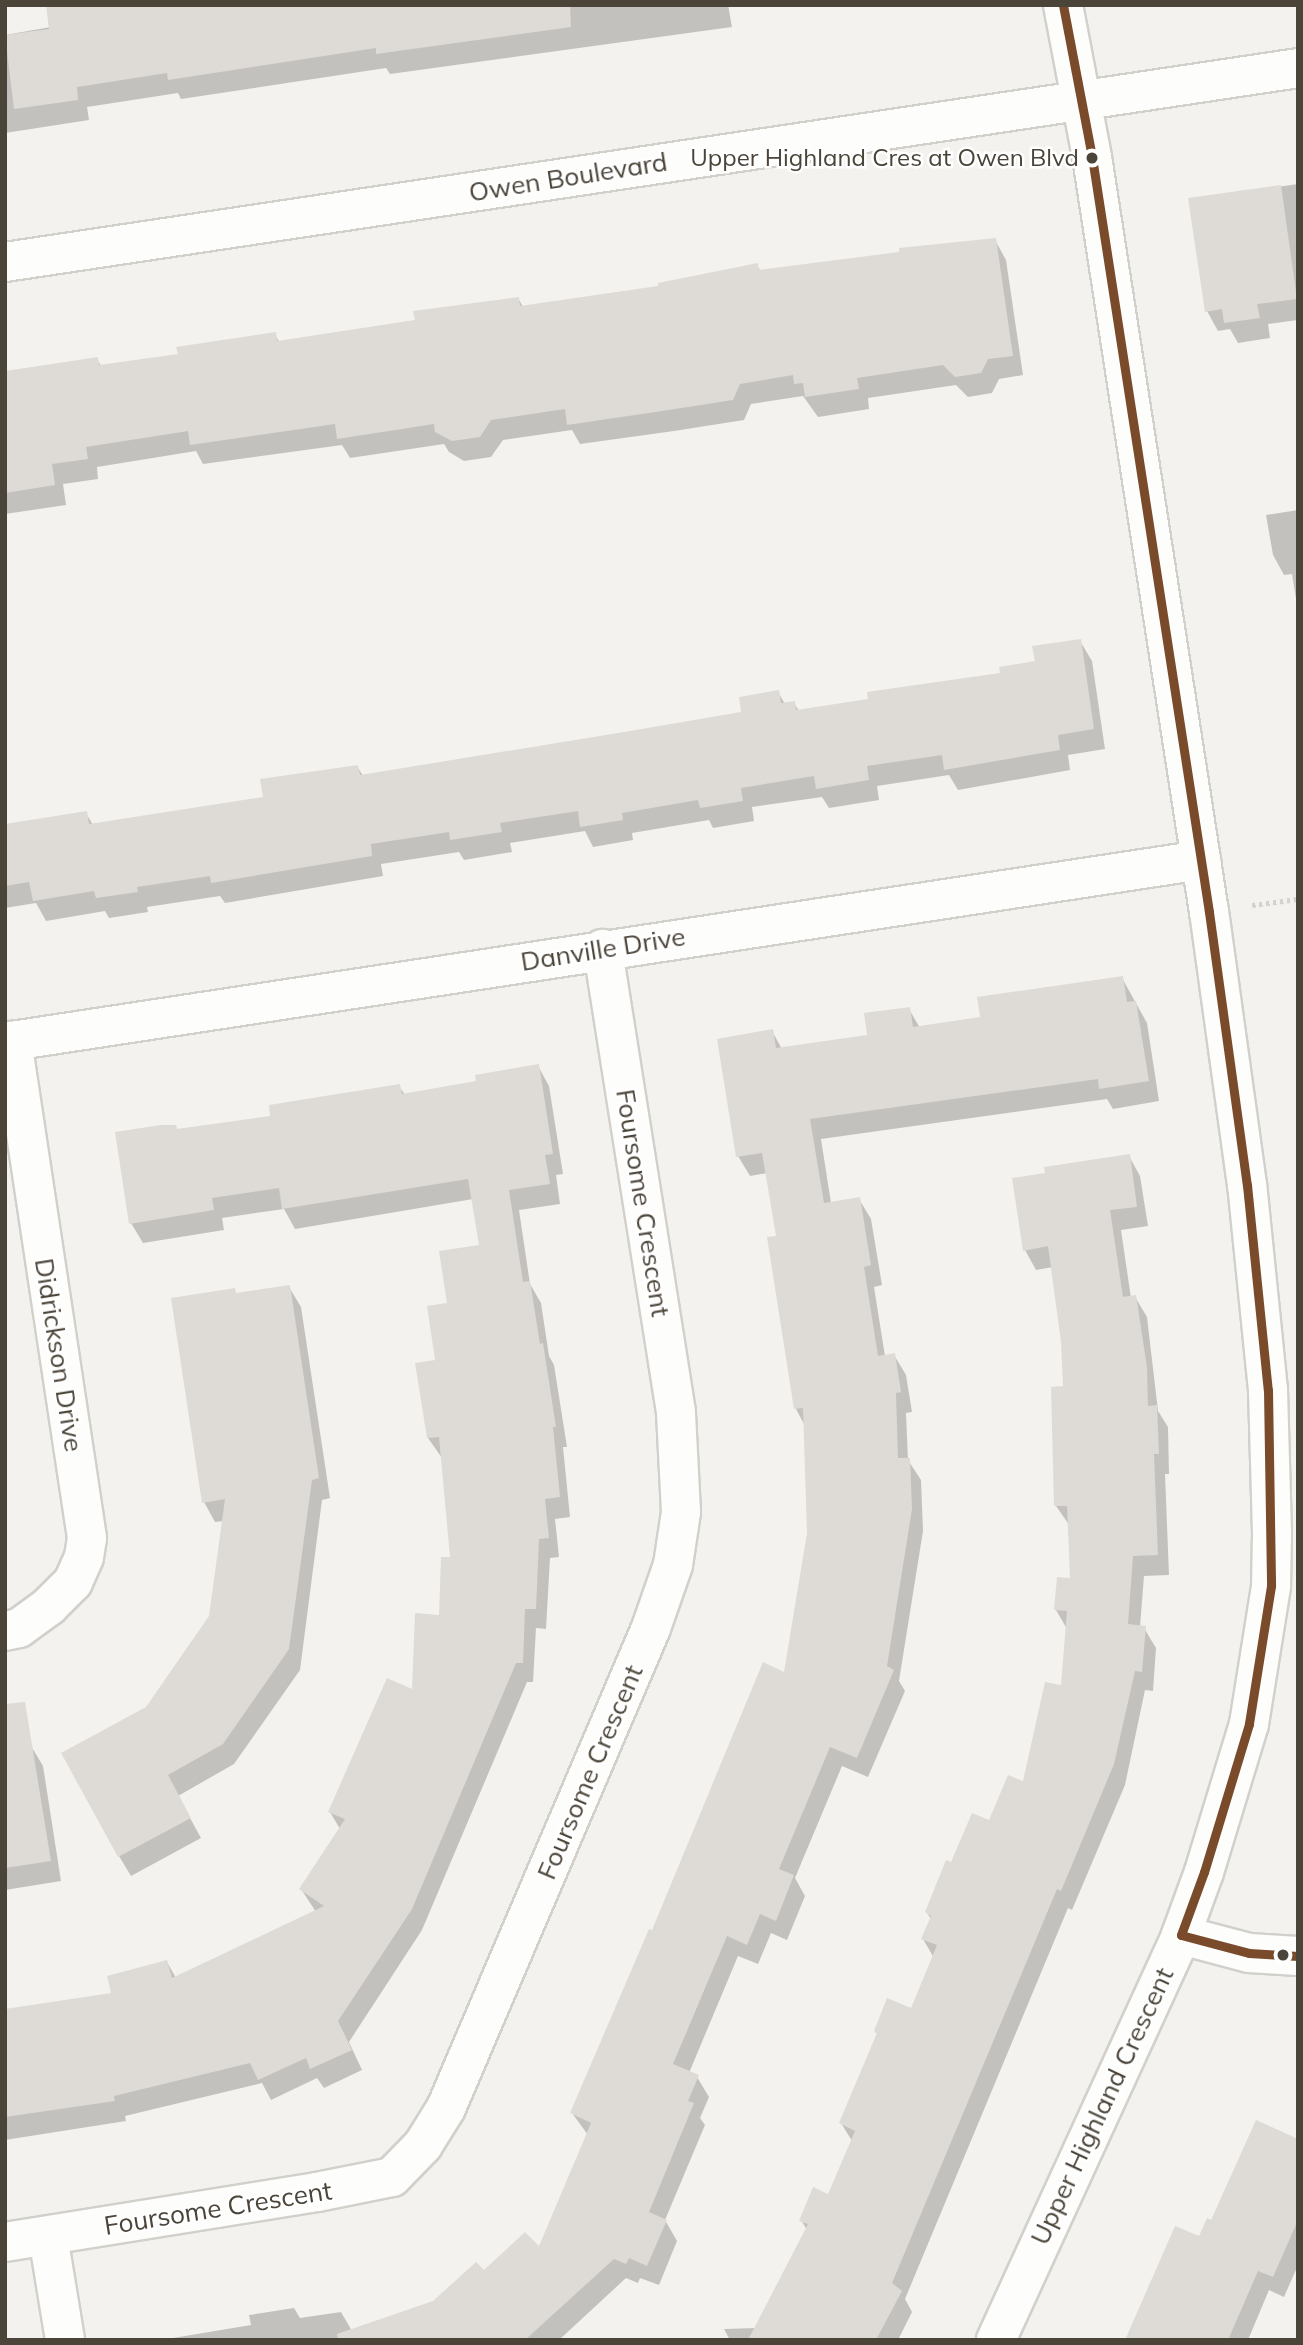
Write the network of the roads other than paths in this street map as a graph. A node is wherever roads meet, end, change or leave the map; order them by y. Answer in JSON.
{"nodes":[{"id":1,"x":1063,"y":5,"type":"edge"},
{"id":2,"x":1298,"y":68,"type":"edge"},
{"id":3,"x":1083,"y":100,"type":"junction"},
{"id":4,"x":5,"y":262,"type":"edge"},
{"id":5,"x":1201,"y":860,"type":"junction"},
{"id":6,"x":603,"y":949,"type":"junction"},
{"id":7,"x":9,"y":1041,"type":"edge"},
{"id":8,"x":5,"y":1630,"type":"edge"},
{"id":9,"x":1181,"y":1935,"type":"junction"},
{"id":10,"x":1298,"y":1956,"type":"edge"},
{"id":11,"x":48,"y":2236,"type":"junction"},
{"id":12,"x":5,"y":2242,"type":"edge"},
{"id":13,"x":65,"y":2340,"type":"edge"},
{"id":14,"x":996,"y":2340,"type":"edge"}],
"edges":[{"from":1,"to":3,"type":"street","name":"Upper Highland Crescent"},
{"from":2,"to":3,"type":"street","name":"Owen Boulevard"},
{"from":3,"to":4,"type":"street","name":"Owen Boulevard"},
{"from":3,"to":5,"type":"street","name":"Upper Highland Crescent"},
{"from":5,"to":6,"type":"street","name":"Danville Drive"},
{"from":5,"to":9,"type":"street","name":"Upper Highland Crescent"},
{"from":6,"to":7,"type":"street","name":"Danville Drive"},
{"from":6,"to":11,"type":"street","name":"Foursome Crescent"},
{"from":7,"to":8,"type":"street","name":"Didrickson Drive"},
{"from":9,"to":10,"type":"street"},
{"from":9,"to":14,"type":"street","name":"Upper Highland Crescent"},
{"from":11,"to":12,"type":"street","name":"Foursome Crescent"},
{"from":11,"to":13,"type":"street"}]}
